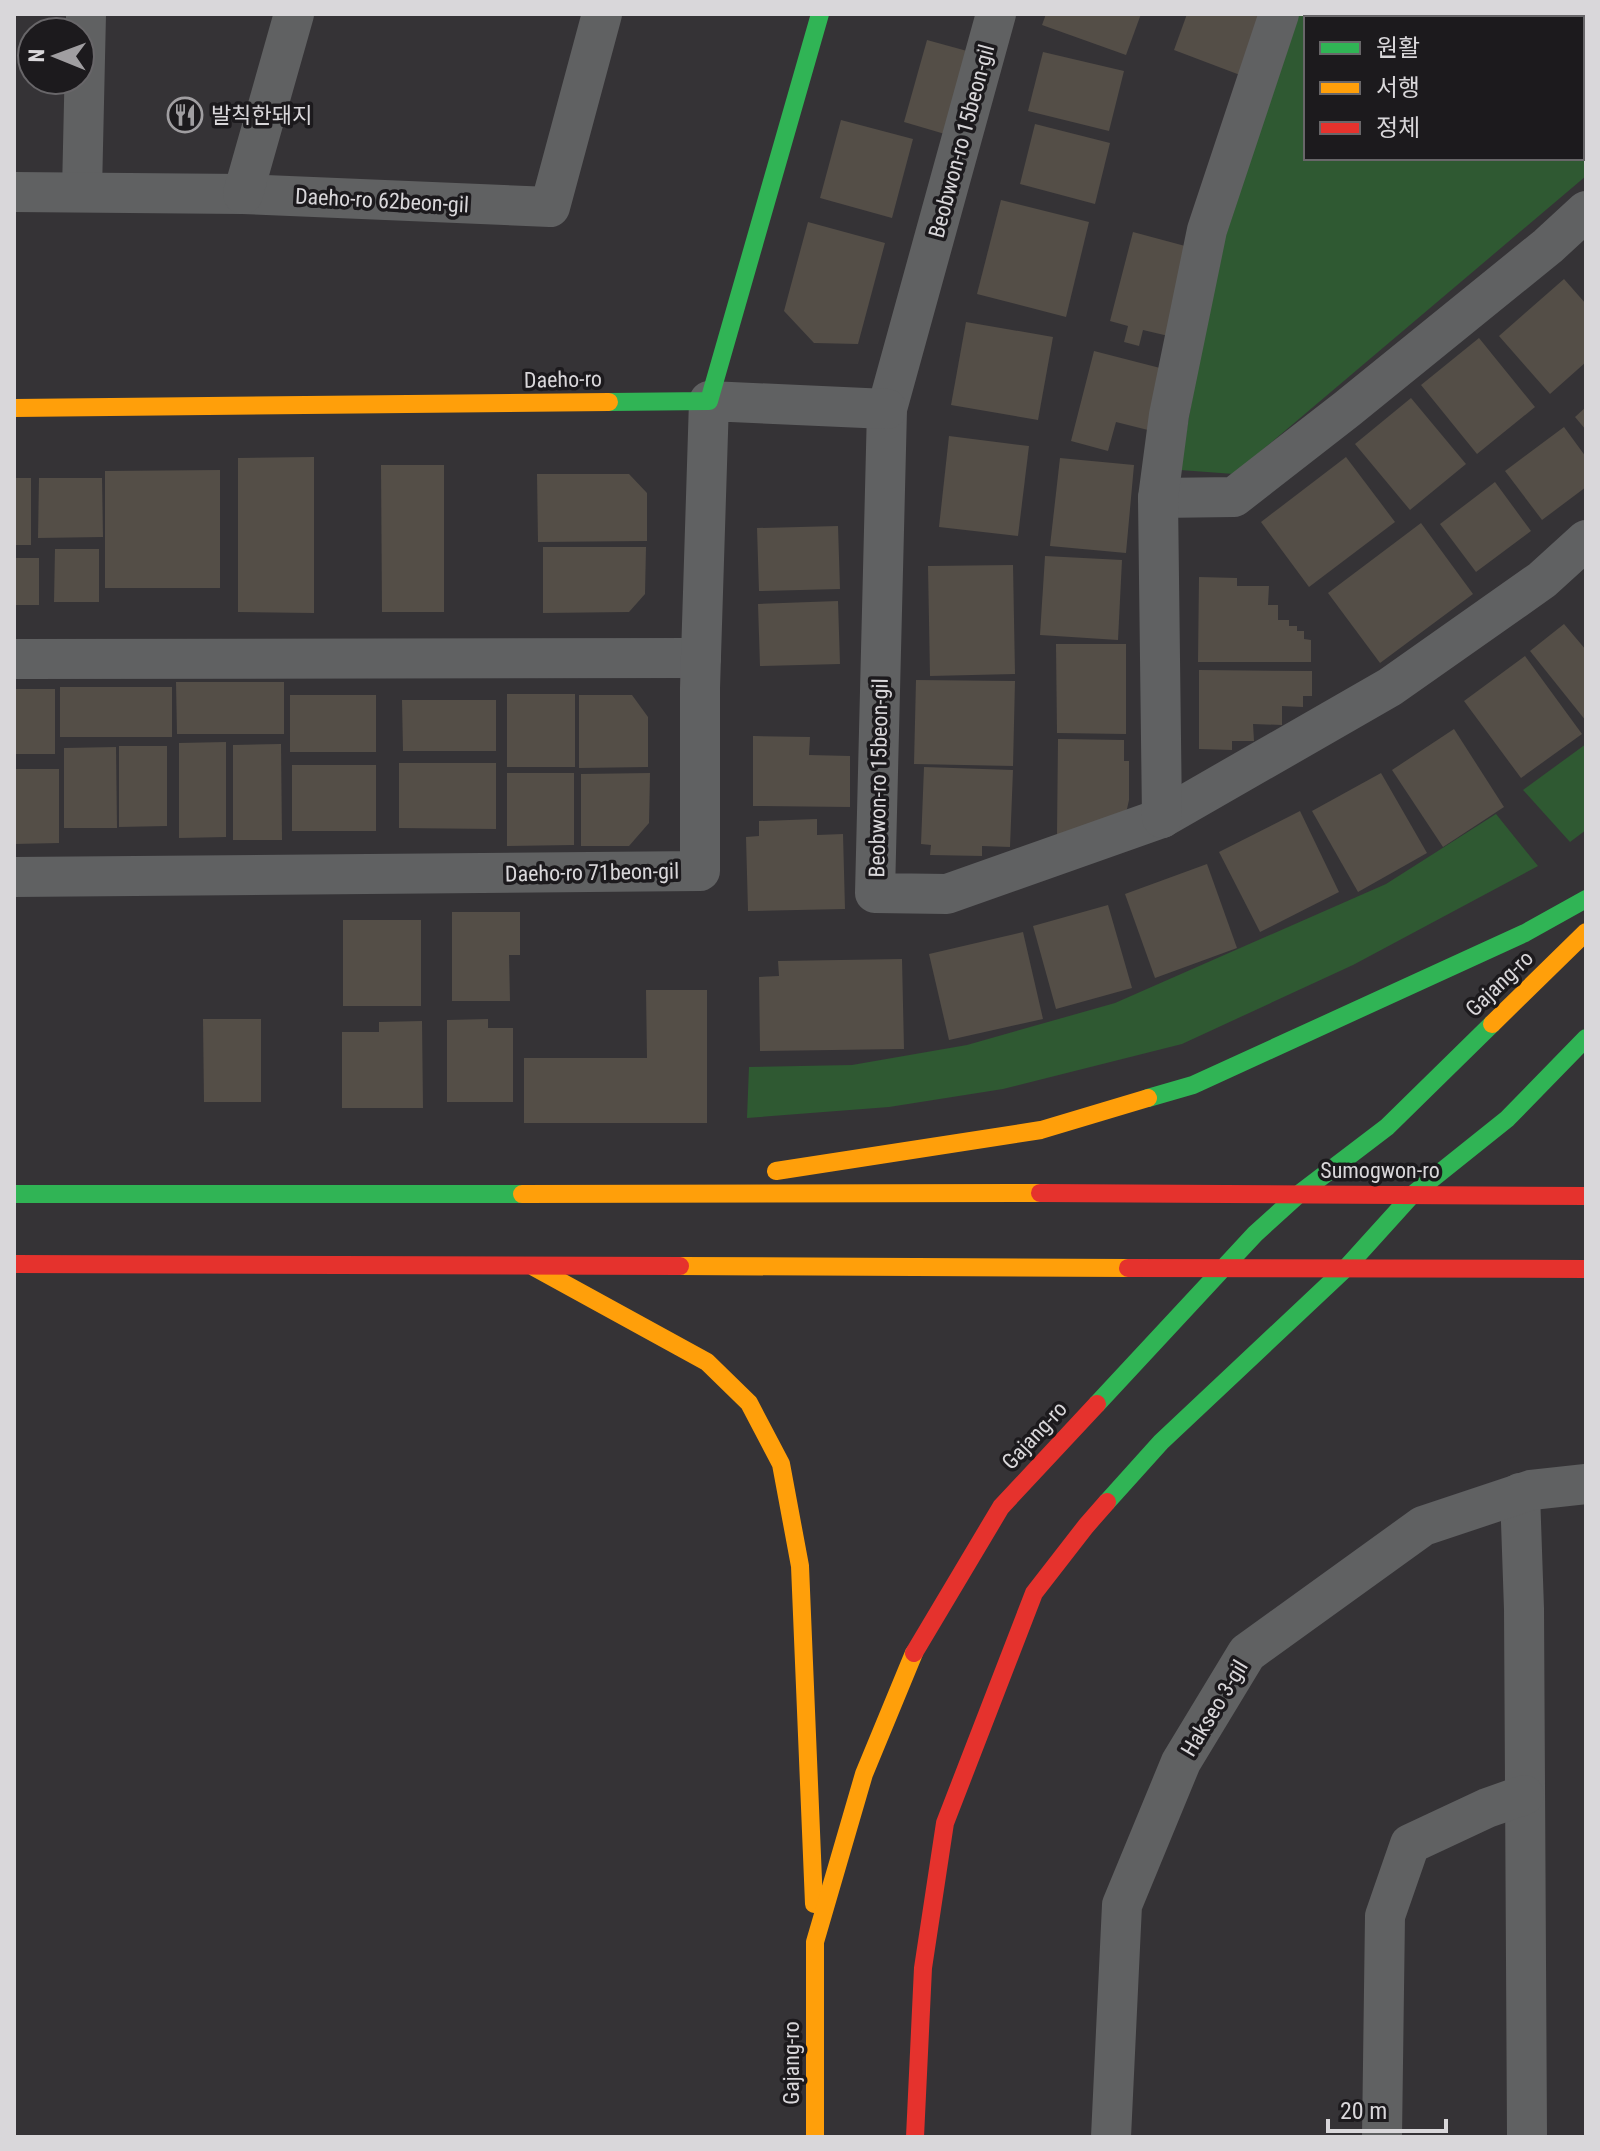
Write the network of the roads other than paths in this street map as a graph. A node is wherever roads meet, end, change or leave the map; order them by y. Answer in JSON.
{"nodes":[{"id":1,"x":86,"y":14,"type":"edge"},
{"id":2,"x":294,"y":14,"type":"edge"},
{"id":3,"x":602,"y":14,"type":"edge"},
{"id":4,"x":820,"y":14,"type":"edge"},
{"id":5,"x":996,"y":14,"type":"edge"},
{"id":6,"x":1279,"y":14,"type":"edge"},
{"id":7,"x":82,"y":191,"type":"junction"},
{"id":8,"x":14,"y":192,"type":"edge"},
{"id":9,"x":243,"y":194,"type":"junction"},
{"id":10,"x":1586,"y":211,"type":"edge"},
{"id":11,"x":709,"y":401,"type":"junction"},
{"id":12,"x":14,"y":408,"type":"edge"},
{"id":13,"x":887,"y":409,"type":"junction"},
{"id":14,"x":1158,"y":498,"type":"junction"},
{"id":15,"x":1586,"y":540,"type":"edge"},
{"id":16,"x":701,"y":658,"type":"junction"},
{"id":17,"x":14,"y":659,"type":"edge"},
{"id":18,"x":1162,"y":818,"type":"junction"},
{"id":19,"x":14,"y":877,"type":"edge"},
{"id":20,"x":1586,"y":899,"type":"edge"},
{"id":21,"x":1586,"y":932,"type":"edge"},
{"id":22,"x":1586,"y":1038,"type":"edge"},
{"id":23,"x":635,"y":1193,"type":"junction"},
{"id":24,"x":14,"y":1194,"type":"edge"},
{"id":25,"x":1299,"y":1194,"type":"junction"},
{"id":26,"x":1412,"y":1195,"type":"junction"},
{"id":27,"x":1586,"y":1196,"type":"edge"},
{"id":28,"x":14,"y":1264,"type":"edge"},
{"id":29,"x":531,"y":1266,"type":"junction"},
{"id":30,"x":1223,"y":1269,"type":"junction"},
{"id":31,"x":1345,"y":1269,"type":"junction"},
{"id":32,"x":1586,"y":1269,"type":"edge"},
{"id":33,"x":1586,"y":1484,"type":"edge"},
{"id":34,"x":1520,"y":1493,"type":"junction"},
{"id":35,"x":1524,"y":1795,"type":"junction"},
{"id":36,"x":815,"y":1942,"type":"junction"},
{"id":37,"x":815,"y":2137,"type":"edge"},
{"id":38,"x":915,"y":2137,"type":"edge"},
{"id":39,"x":1111,"y":2137,"type":"edge"},
{"id":40,"x":1382,"y":2137,"type":"edge"},
{"id":41,"x":1527,"y":2137,"type":"edge"}],
"edges":[{"from":1,"to":7,"type":"street"},
{"from":2,"to":9,"type":"street"},
{"from":3,"to":9,"type":"street","name":"Daeho-ro 62beon-gil"},
{"from":4,"to":11,"type":"main road"},
{"from":5,"to":13,"type":"street","name":"Beobwon-ro 15beon-gil"},
{"from":6,"to":14,"type":"street"},
{"from":7,"to":8,"type":"street","name":"Daeho-ro 62beon-gil"},
{"from":7,"to":9,"type":"street","name":"Daeho-ro 62beon-gil"},
{"from":10,"to":14,"type":"street"},
{"from":11,"to":12,"type":"main road","name":"Daeho-ro"},
{"from":11,"to":13,"type":"street"},
{"from":11,"to":16,"type":"street","name":"Daeho-ro 71beon-gil"},
{"from":13,"to":18,"type":"street","name":"Beobwon-ro 15beon-gil"},
{"from":14,"to":18,"type":"street"},
{"from":15,"to":18,"type":"street","name":"Beobwon-ro 15beon-gil"},
{"from":16,"to":17,"type":"street"},
{"from":16,"to":19,"type":"street","name":"Daeho-ro 71beon-gil"},
{"from":20,"to":23,"type":"main road"},
{"from":21,"to":25,"type":"main road","name":"Gajang-ro"},
{"from":22,"to":26,"type":"main road"},
{"from":23,"to":24,"type":"main road"},
{"from":23,"to":25,"type":"main road","name":"Sumogwon-ro"},
{"from":25,"to":26,"type":"main road","name":"Sumogwon-ro"},
{"from":25,"to":30,"type":"main road","name":"Gajang-ro"},
{"from":26,"to":27,"type":"main road","name":"Sumogwon-ro"},
{"from":26,"to":31,"type":"main road"},
{"from":28,"to":29,"type":"main road"},
{"from":29,"to":30,"type":"main road"},
{"from":29,"to":36,"type":"main road"},
{"from":30,"to":31,"type":"main road"},
{"from":30,"to":36,"type":"main road","name":"Gajang-ro"},
{"from":31,"to":32,"type":"main road"},
{"from":31,"to":38,"type":"main road"},
{"from":33,"to":34,"type":"street","name":"Hakseo 3-gil"},
{"from":34,"to":35,"type":"street"},
{"from":34,"to":39,"type":"street","name":"Hakseo 3-gil"},
{"from":35,"to":40,"type":"street"},
{"from":35,"to":41,"type":"street"},
{"from":36,"to":37,"type":"main road","name":"Gajang-ro"}]}
